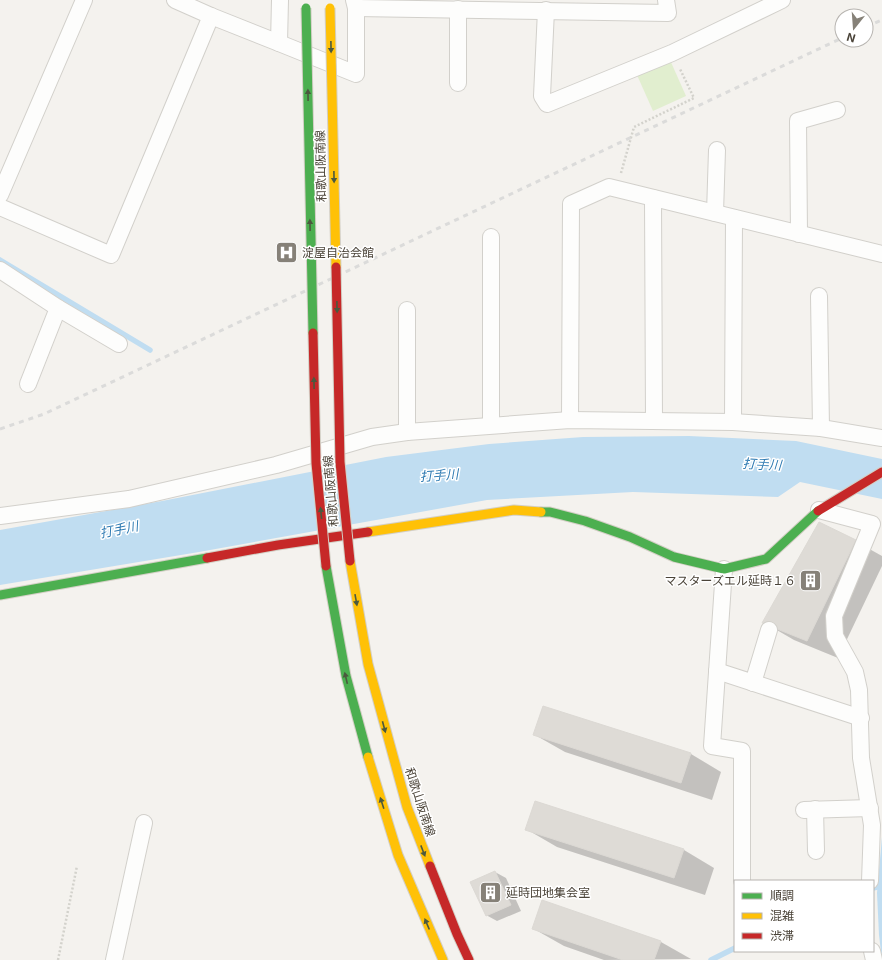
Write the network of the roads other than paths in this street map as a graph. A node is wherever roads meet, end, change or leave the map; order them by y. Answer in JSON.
{"nodes":[{"id":1,"x":84,"y":0,"type":"edge"},
{"id":2,"x":175,"y":0,"type":"edge"},
{"id":3,"x":280,"y":0,"type":"edge"},
{"id":4,"x":666,"y":0,"type":"edge"},
{"id":5,"x":782,"y":0,"type":"edge"},
{"id":6,"x":306,"y":4,"type":"edge"},
{"id":7,"x":330,"y":4,"type":"edge"},
{"id":8,"x":355,"y":4,"type":"edge"},
{"id":9,"x":458,"y":9,"type":"junction"},
{"id":10,"x":546,"y":10,"type":"junction"},
{"id":11,"x":211,"y":16,"type":"junction"},
{"id":12,"x":279,"y":43,"type":"junction"},
{"id":13,"x":458,"y":83,"type":"dead end"},
{"id":14,"x":837,"y":110,"type":"dead end"},
{"id":15,"x":717,"y":150,"type":"dead end"},
{"id":16,"x":0,"y":195,"type":"edge"},
{"id":17,"x":653,"y":198,"type":"junction"},
{"id":18,"x":0,"y":207,"type":"edge"},
{"id":19,"x":716,"y":213,"type":"junction"},
{"id":20,"x":734,"y":218,"type":"junction"},
{"id":21,"x":799,"y":234,"type":"junction"},
{"id":22,"x":491,"y":237,"type":"dead end"},
{"id":23,"x":882,"y":254,"type":"edge"},
{"id":24,"x":0,"y":270,"type":"edge"},
{"id":25,"x":819,"y":296,"type":"dead end"},
{"id":26,"x":58,"y":308,"type":"junction"},
{"id":27,"x":406,"y":310,"type":"dead end"},
{"id":28,"x":119,"y":344,"type":"dead end"},
{"id":29,"x":28,"y":384,"type":"dead end"},
{"id":30,"x":570,"y":420,"type":"junction"},
{"id":31,"x":654,"y":421,"type":"junction"},
{"id":32,"x":733,"y":422,"type":"junction"},
{"id":33,"x":492,"y":425,"type":"junction"},
{"id":34,"x":821,"y":428,"type":"junction"},
{"id":35,"x":407,"y":432,"type":"junction"},
{"id":36,"x":882,"y":438,"type":"edge"},
{"id":37,"x":882,"y":472,"type":"edge"},
{"id":38,"x":819,"y":510,"type":"junction"},
{"id":39,"x":0,"y":516,"type":"edge"},
{"id":40,"x":724,"y":569,"type":"junction"},
{"id":41,"x":0,"y":595,"type":"edge"},
{"id":42,"x":768,"y":630,"type":"dead end"},
{"id":43,"x":717,"y":671,"type":"junction"},
{"id":44,"x":753,"y":683,"type":"junction"},
{"id":45,"x":860,"y":718,"type":"junction"},
{"id":46,"x":870,"y":808,"type":"junction"},
{"id":47,"x":144,"y":823,"type":"dead end"},
{"id":48,"x":816,"y":851,"type":"dead end"},
{"id":49,"x":870,"y":878,"type":"edge"},
{"id":50,"x":742,"y":880,"type":"edge"},
{"id":51,"x":114,"y":960,"type":"edge"},
{"id":52,"x":443,"y":960,"type":"edge"},
{"id":53,"x":469,"y":960,"type":"edge"}],
"edges":[{"from":1,"to":16,"type":"street"},
{"from":2,"to":11,"type":"street"},
{"from":3,"to":12,"type":"street"},
{"from":4,"to":10,"type":"street"},
{"from":5,"to":10,"type":"street"},
{"from":52,"to":6,"type":"main road","name":"和歌山阪南線","one_way":true,"bridge":true},
{"from":7,"to":53,"type":"main road","name":"和歌山阪南線","one_way":true,"bridge":true},
{"from":8,"to":9,"type":"street"},
{"from":8,"to":12,"type":"street"},
{"from":9,"to":10,"type":"street"},
{"from":9,"to":13,"type":"street"},
{"from":11,"to":12,"type":"street"},
{"from":11,"to":18,"type":"street"},
{"from":14,"to":21,"type":"street"},
{"from":15,"to":19,"type":"street"},
{"from":17,"to":19,"type":"street"},
{"from":17,"to":30,"type":"street"},
{"from":17,"to":31,"type":"street"},
{"from":19,"to":20,"type":"street"},
{"from":20,"to":21,"type":"street"},
{"from":20,"to":32,"type":"street"},
{"from":21,"to":23,"type":"street"},
{"from":22,"to":33,"type":"street"},
{"from":24,"to":26,"type":"street"},
{"from":25,"to":34,"type":"street"},
{"from":26,"to":28,"type":"street"},
{"from":26,"to":29,"type":"street"},
{"from":27,"to":35,"type":"street"},
{"from":30,"to":31,"type":"street"},
{"from":30,"to":33,"type":"street"},
{"from":31,"to":32,"type":"street"},
{"from":32,"to":34,"type":"street"},
{"from":33,"to":35,"type":"street"},
{"from":34,"to":36,"type":"street"},
{"from":35,"to":39,"type":"street"},
{"from":37,"to":38,"type":"main road"},
{"from":38,"to":40,"type":"main road"},
{"from":38,"to":45,"type":"street"},
{"from":40,"to":41,"type":"main road"},
{"from":40,"to":43,"type":"street"},
{"from":42,"to":44,"type":"street"},
{"from":43,"to":44,"type":"street"},
{"from":43,"to":50,"type":"street"},
{"from":44,"to":45,"type":"street"},
{"from":45,"to":46,"type":"street"},
{"from":46,"to":48,"type":"street"},
{"from":46,"to":49,"type":"street"},
{"from":47,"to":51,"type":"street"}]}
